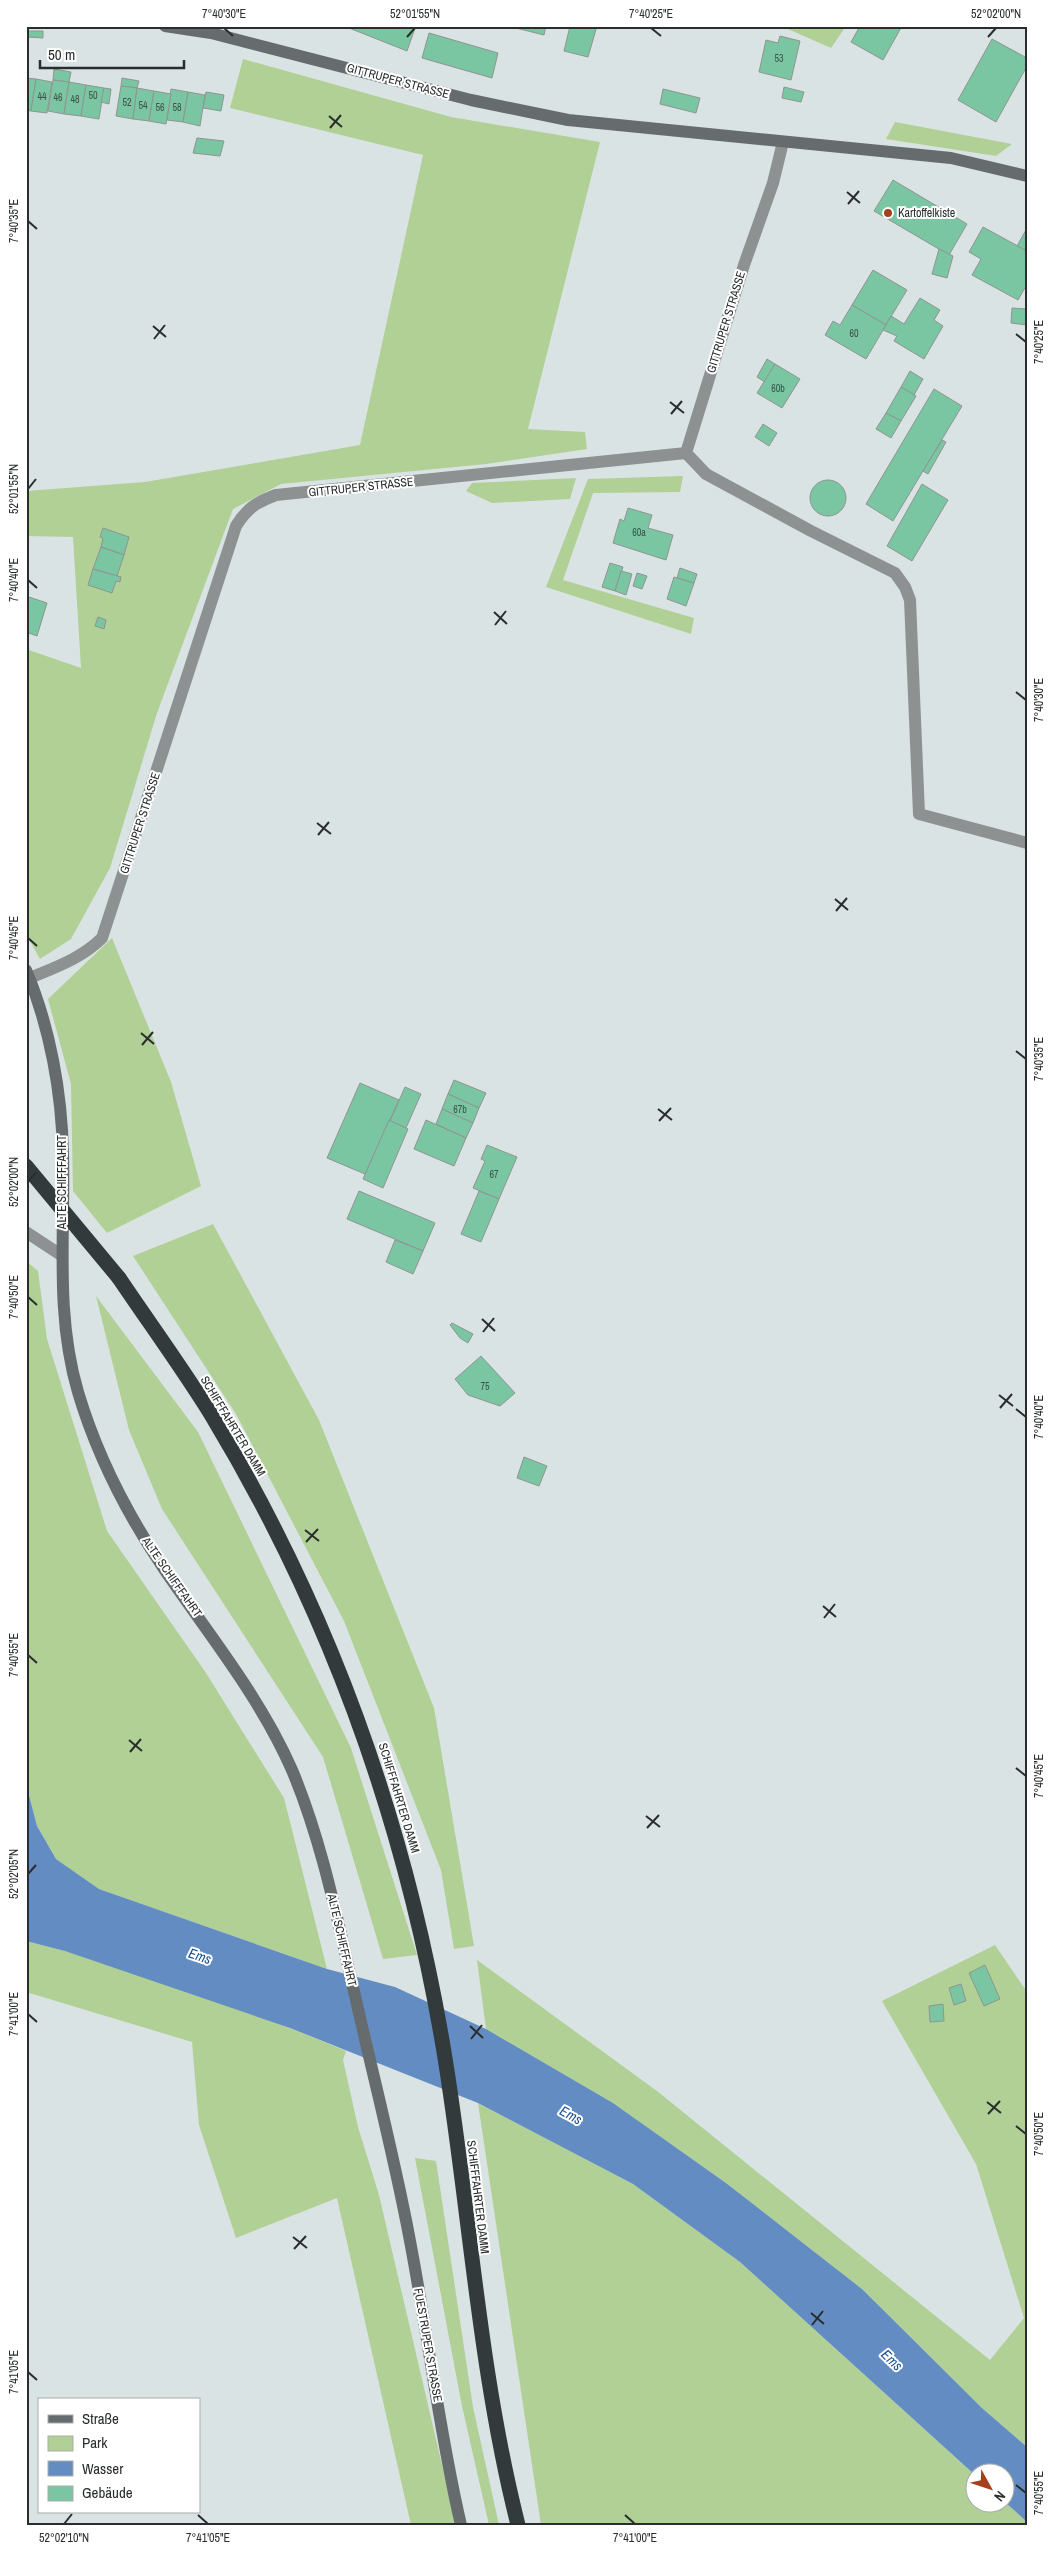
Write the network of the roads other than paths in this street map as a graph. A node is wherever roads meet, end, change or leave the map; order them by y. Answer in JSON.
{"nodes":[{"id":1,"x":165,"y":26,"type":"edge"},
{"id":2,"x":194,"y":28,"type":"edge"},
{"id":3,"x":783,"y":142,"type":"junction"},
{"id":4,"x":1027,"y":176,"type":"edge"},
{"id":5,"x":686,"y":453,"type":"junction"},
{"id":6,"x":1027,"y":843,"type":"edge"},
{"id":7,"x":28,"y":974,"type":"edge"},
{"id":8,"x":26,"y":1166,"type":"edge"},
{"id":9,"x":26,"y":1232,"type":"edge"},
{"id":10,"x":61,"y":1255,"type":"junction"},
{"id":11,"x":394,"y":2165,"type":"joint"},
{"id":12,"x":461,"y":2525,"type":"edge"},
{"id":13,"x":518,"y":2525,"type":"edge"}],
"edges":[{"from":1,"to":2,"type":"street","name":"GITTRUPER STRASSE"},
{"from":2,"to":3,"type":"street","name":"GITTRUPER STRASSE"},
{"from":3,"to":4,"type":"street","name":"GITTRUPER STRASSE"},
{"from":3,"to":5,"type":"street","name":"GITTRUPER STRASSE"},
{"from":5,"to":6,"type":"street"},
{"from":5,"to":7,"type":"street","name":"GITTRUPER STRASSE"},
{"from":7,"to":10,"type":"street","name":"ALTE SCHIFFFAHRT"},
{"from":8,"to":13,"type":"highway","name":"SCHIFFFAHRTER DAMM","bridge":true},
{"from":9,"to":10,"type":"street"},
{"from":10,"to":11,"type":"street","name":"ALTE SCHIFFFAHRT"},
{"from":11,"to":12,"type":"street","name":"FUESTRUPER STRASSE"}]}
